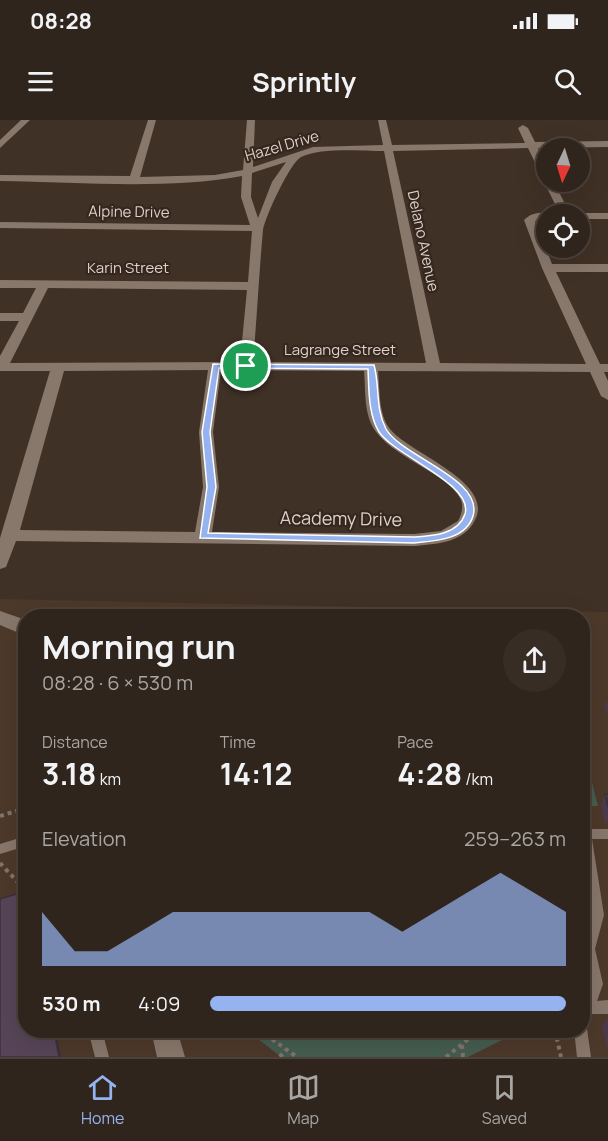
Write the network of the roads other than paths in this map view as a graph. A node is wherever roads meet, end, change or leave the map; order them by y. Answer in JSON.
{"nodes":[{"id":1,"x":26,"y":120,"type":"edge"},
{"id":2,"x":152,"y":120,"type":"edge"},
{"id":3,"x":251,"y":120,"type":"edge"},
{"id":4,"x":382,"y":120,"type":"edge"},
{"id":5,"x":523,"y":128,"type":"dead end"},
{"id":6,"x":608,"y":144,"type":"edge"},
{"id":7,"x":0,"y":145,"type":"edge"},
{"id":8,"x":531,"y":146,"type":"junction"},
{"id":9,"x":388,"y":148,"type":"junction"},
{"id":10,"x":536,"y":156,"type":"edge"},
{"id":11,"x":295,"y":157,"type":"junction"},
{"id":12,"x":247,"y":172,"type":"junction"},
{"id":13,"x":0,"y":178,"type":"edge"},
{"id":14,"x":134,"y":180,"type":"junction"},
{"id":15,"x":590,"y":216,"type":"edge"},
{"id":16,"x":608,"y":216,"type":"edge"},
{"id":17,"x":536,"y":218,"type":"edge"},
{"id":18,"x":0,"y":225,"type":"edge"},
{"id":19,"x":259,"y":228,"type":"junction"},
{"id":20,"x":536,"y":238,"type":"edge"},
{"id":21,"x":544,"y":258,"type":"edge"},
{"id":22,"x":548,"y":268,"type":"junction"},
{"id":23,"x":608,"y":268,"type":"edge"},
{"id":24,"x":0,"y":284,"type":"edge"},
{"id":25,"x":45,"y":284,"type":"junction"},
{"id":26,"x":255,"y":286,"type":"junction"},
{"id":27,"x":0,"y":317,"type":"edge"},
{"id":28,"x":28,"y":317,"type":"junction"},
{"id":29,"x":215,"y":366,"type":"junction"},
{"id":30,"x":246,"y":366,"type":"junction"},
{"id":31,"x":371,"y":367,"type":"junction"},
{"id":32,"x":434,"y":367,"type":"junction"},
{"id":33,"x":0,"y":368,"type":"edge"},
{"id":34,"x":58,"y":368,"type":"junction"},
{"id":35,"x":601,"y":368,"type":"edge"},
{"id":36,"x":608,"y":396,"type":"edge"},
{"id":37,"x":10,"y":535,"type":"junction"},
{"id":38,"x":203,"y":536,"type":"junction"},
{"id":39,"x":0,"y":563,"type":"edge"},
{"id":40,"x":0,"y":618,"type":"edge"},
{"id":41,"x":18,"y":624,"type":"edge"},
{"id":42,"x":590,"y":834,"type":"edge"},
{"id":43,"x":608,"y":834,"type":"edge"},
{"id":44,"x":18,"y":843,"type":"edge"},
{"id":45,"x":0,"y":849,"type":"edge"},
{"id":46,"x":590,"y":861,"type":"edge"},
{"id":47,"x":590,"y":945,"type":"edge"},
{"id":48,"x":590,"y":953,"type":"edge"},
{"id":49,"x":590,"y":1003,"type":"edge"},
{"id":50,"x":608,"y":1007,"type":"edge"},
{"id":51,"x":590,"y":1008,"type":"edge"},
{"id":52,"x":97,"y":1038,"type":"edge"},
{"id":53,"x":166,"y":1038,"type":"edge"},
{"id":54,"x":582,"y":1038,"type":"edge"},
{"id":55,"x":102,"y":1057,"type":"edge"},
{"id":56,"x":171,"y":1057,"type":"edge"},
{"id":57,"x":584,"y":1057,"type":"edge"}],
"edges":[{"from":1,"to":7,"type":"street"},
{"from":2,"to":14,"type":"street"},
{"from":3,"to":12,"type":"street"},
{"from":4,"to":9,"type":"street","name":"Delano Avenue"},
{"from":5,"to":8,"type":"street"},
{"from":6,"to":8,"type":"street","name":"Hazel Drive"},
{"from":8,"to":9,"type":"street","name":"Hazel Drive"},
{"from":8,"to":10,"type":"street"},
{"from":9,"to":11,"type":"street","name":"Hazel Drive"},
{"from":9,"to":32,"type":"street","name":"Delano Avenue"},
{"from":11,"to":12,"type":"street","name":"Hazel Drive"},
{"from":11,"to":19,"type":"street"},
{"from":12,"to":14,"type":"street","name":"Hazel Drive"},
{"from":12,"to":19,"type":"street"},
{"from":13,"to":14,"type":"street","name":"Hazel Drive"},
{"from":15,"to":16,"type":"street"},
{"from":17,"to":20,"type":"street"},
{"from":18,"to":19,"type":"street","name":"Alpine Drive"},
{"from":19,"to":26,"type":"street"},
{"from":21,"to":22,"type":"street"},
{"from":22,"to":23,"type":"street"},
{"from":22,"to":35,"type":"street"},
{"from":24,"to":25,"type":"street","name":"Karin Street"},
{"from":25,"to":26,"type":"street","name":"Karin Street"},
{"from":25,"to":28,"type":"street"},
{"from":26,"to":30,"type":"street"},
{"from":27,"to":28,"type":"street"},
{"from":28,"to":33,"type":"street"},
{"from":29,"to":30,"type":"street","name":"Lagrange Street"},
{"from":29,"to":34,"type":"street","name":"Lagrange Street"},
{"from":29,"to":38,"type":"street"},
{"from":30,"to":31,"type":"street","name":"Lagrange Street"},
{"from":31,"to":32,"type":"street","name":"Lagrange Street"},
{"from":31,"to":38,"type":"street","name":"Academy Drive"},
{"from":32,"to":35,"type":"street","name":"Lagrange Street"},
{"from":33,"to":34,"type":"street","name":"Lagrange Street"},
{"from":34,"to":37,"type":"street"},
{"from":35,"to":36,"type":"street"},
{"from":37,"to":38,"type":"street","name":"Academy Drive"},
{"from":37,"to":39,"type":"street"},
{"from":40,"to":41,"type":"street"},
{"from":42,"to":43,"type":"lane"},
{"from":44,"to":45,"type":"lane"},
{"from":46,"to":47,"type":"lane"},
{"from":48,"to":49,"type":"lane"},
{"from":50,"to":51,"type":"lane"},
{"from":52,"to":55,"type":"lane"},
{"from":53,"to":56,"type":"street"},
{"from":54,"to":57,"type":"lane"}]}
